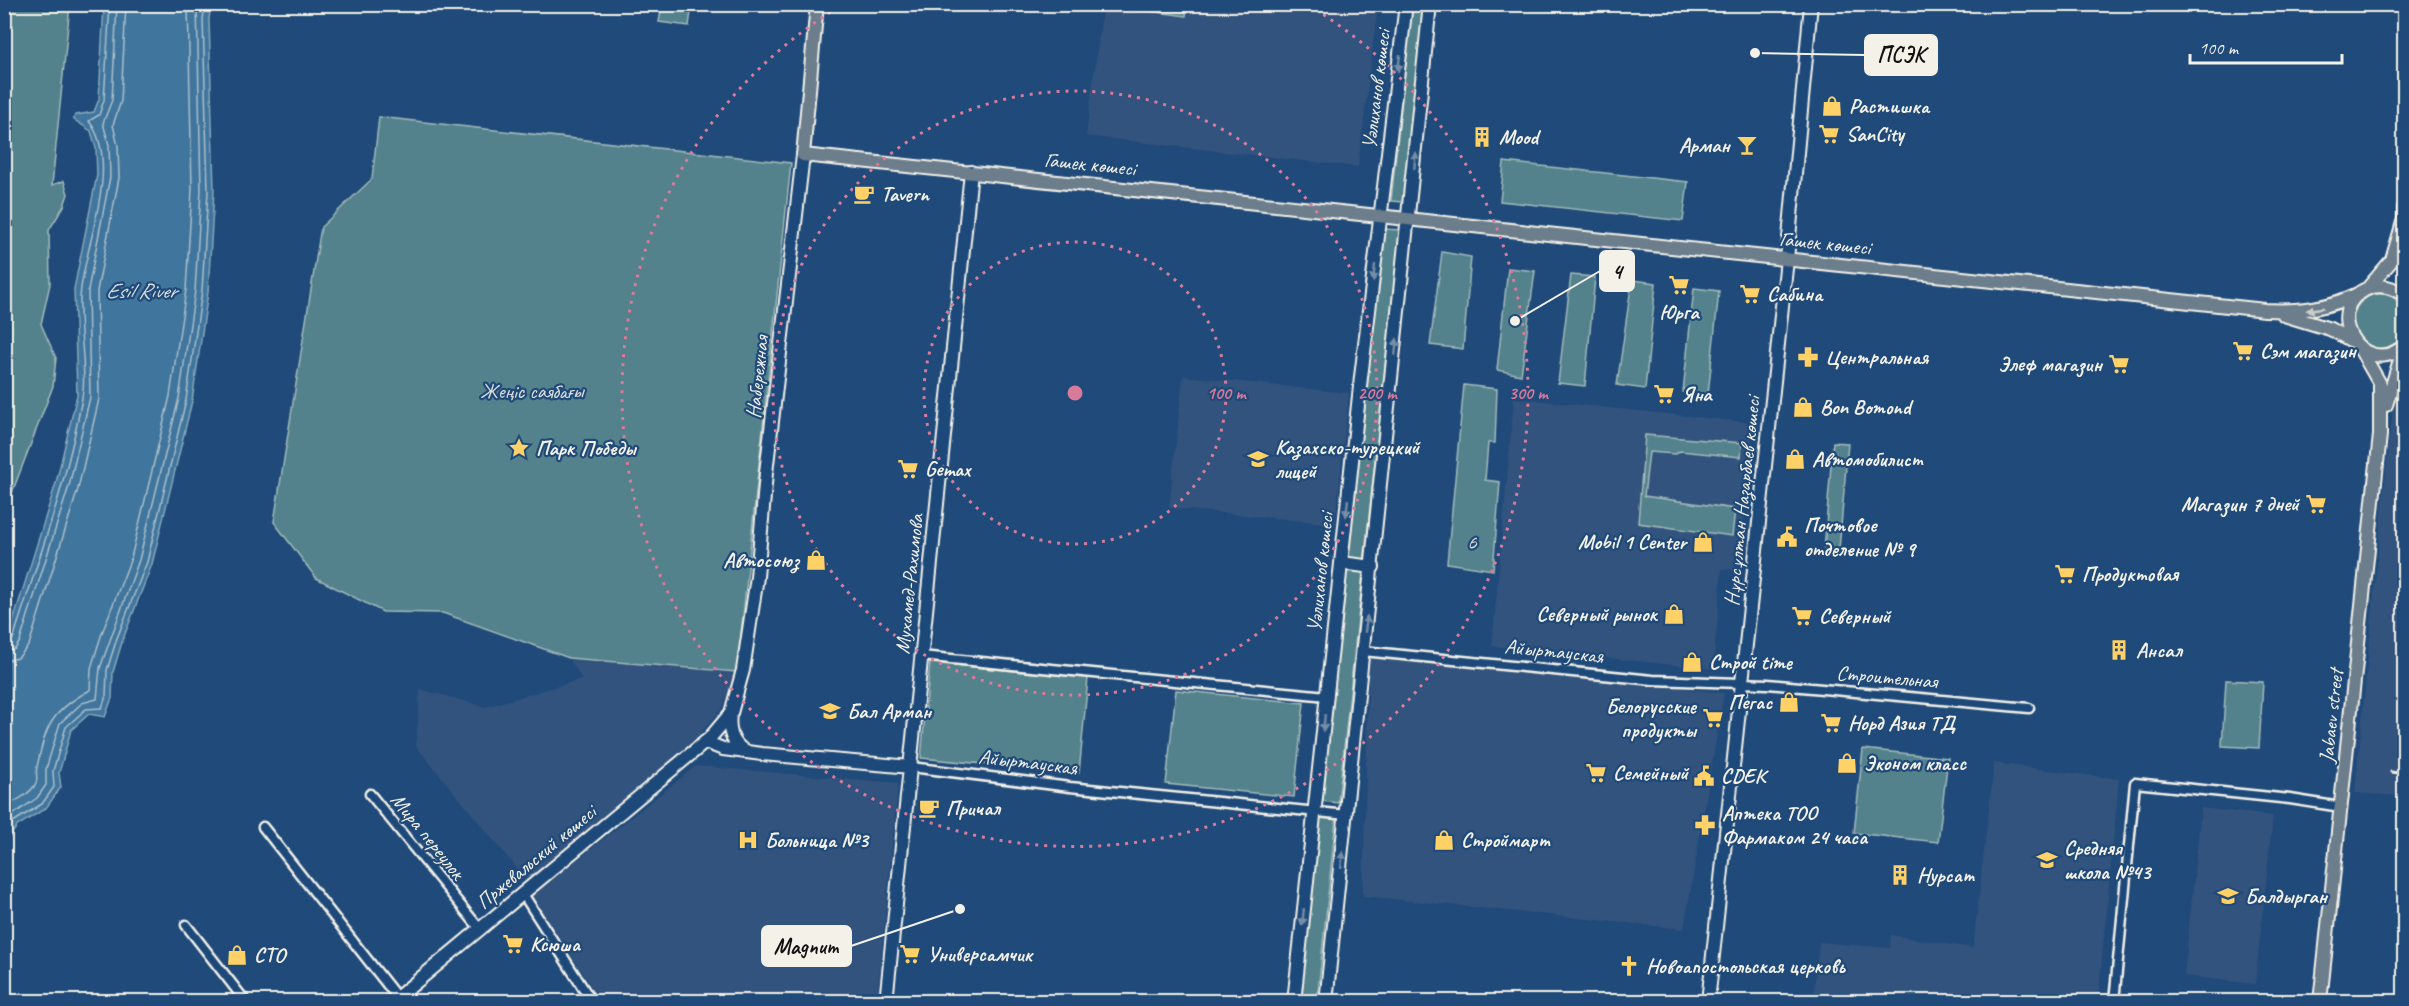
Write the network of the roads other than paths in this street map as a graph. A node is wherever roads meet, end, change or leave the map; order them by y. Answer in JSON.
{"nodes":[{"id":1,"x":817,"y":4,"type":"edge"},
{"id":2,"x":1406,"y":4,"type":"edge"},
{"id":3,"x":1430,"y":4,"type":"edge"},
{"id":4,"x":1810,"y":4,"type":"edge"},
{"id":5,"x":803,"y":154,"type":"junction"},
{"id":6,"x":971,"y":172,"type":"junction"},
{"id":7,"x":2404,"y":208,"type":"edge"},
{"id":8,"x":1378,"y":214,"type":"junction"},
{"id":9,"x":1410,"y":218,"type":"junction"},
{"id":10,"x":2403,"y":222,"type":"edge"},
{"id":11,"x":1787,"y":259,"type":"junction"},
{"id":12,"x":2404,"y":263,"type":"edge"},
{"id":13,"x":2364,"y":291,"type":"junction"},
{"id":14,"x":2404,"y":296,"type":"edge"},
{"id":15,"x":2265,"y":310,"type":"junction"},
{"id":16,"x":2357,"y":345,"type":"junction"},
{"id":17,"x":2404,"y":347,"type":"edge"},
{"id":18,"x":2380,"y":435,"type":"junction"},
{"id":19,"x":1341,"y":563,"type":"junction"},
{"id":20,"x":1373,"y":567,"type":"junction"},
{"id":21,"x":1363,"y":651,"type":"junction"},
{"id":22,"x":921,"y":656,"type":"junction"},
{"id":23,"x":1743,"y":685,"type":"junction"},
{"id":24,"x":1327,"y":696,"type":"junction"},
{"id":25,"x":2029,"y":708,"type":"dead end"},
{"id":26,"x":730,"y":712,"type":"junction"},
{"id":27,"x":705,"y":742,"type":"junction"},
{"id":28,"x":745,"y":752,"type":"junction"},
{"id":29,"x":911,"y":767,"type":"junction"},
{"id":30,"x":370,"y":794,"type":"dead end"},
{"id":31,"x":2341,"y":807,"type":"junction"},
{"id":32,"x":1315,"y":811,"type":"junction"},
{"id":33,"x":1347,"y":814,"type":"junction"},
{"id":34,"x":263,"y":827,"type":"dead end"},
{"id":35,"x":523,"y":894,"type":"junction"},
{"id":36,"x":186,"y":925,"type":"dead end"},
{"id":37,"x":480,"y":929,"type":"junction"},
{"id":38,"x":396,"y":1000,"type":"edge"},
{"id":39,"x":246,"y":1002,"type":"edge"},
{"id":40,"x":592,"y":1002,"type":"edge"},
{"id":41,"x":886,"y":1002,"type":"edge"},
{"id":42,"x":1294,"y":1002,"type":"edge"},
{"id":43,"x":1326,"y":1002,"type":"edge"},
{"id":44,"x":1708,"y":1002,"type":"edge"},
{"id":45,"x":2114,"y":1002,"type":"edge"},
{"id":46,"x":2320,"y":1002,"type":"edge"}],
"edges":[{"from":1,"to":5,"type":"main road","name":"Набережная"},
{"from":2,"to":8,"type":"main road","name":"Уәлиханов көшесі","one_way":true},
{"from":9,"to":3,"type":"main road","name":"Уәлиханов көшесі","one_way":true},
{"from":4,"to":11,"type":"main road","name":"Нұрсұлтан Назарбаев көшесі"},
{"from":5,"to":6,"type":"main road","name":"Гашек көшесі"},
{"from":5,"to":26,"type":"main road","name":"Набережная"},
{"from":6,"to":8,"type":"main road","name":"Гашек көшесі"},
{"from":6,"to":22,"type":"main road","name":"Мухамед-Рахимова"},
{"from":7,"to":10,"type":"main road"},
{"from":8,"to":9,"type":"main road","name":"Гашек көшесі"},
{"from":8,"to":19,"type":"main road","name":"Уәлиханов көшесі","one_way":true},
{"from":9,"to":11,"type":"main road","name":"Гашек көшесі"},
{"from":20,"to":9,"type":"main road","name":"Уәлиханов көшесі","one_way":true},
{"from":10,"to":12,"type":"main road"},
{"from":10,"to":13,"type":"main road"},
{"from":11,"to":15,"type":"main road","name":"Гашек көшесі"},
{"from":11,"to":23,"type":"main road","name":"Нұрсұлтан Назарбаев көшесі"},
{"from":13,"to":14,"type":"main road"},
{"from":13,"to":15,"type":"main road","name":"Гашек көшесі","one_way":true},
{"from":13,"to":16,"type":"main road"},
{"from":15,"to":16,"type":"main road","name":"Гашек көшесі"},
{"from":16,"to":17,"type":"main road","name":"Гашек көшесі"},
{"from":16,"to":18,"type":"main road"},
{"from":17,"to":18,"type":"main road"},
{"from":18,"to":31,"type":"main road","name":"Jabaev street"},
{"from":19,"to":20,"type":"main road"},
{"from":19,"to":24,"type":"main road","name":"Уәлиханов көшесі"},
{"from":21,"to":20,"type":"main road","name":"Уәлиханов көшесі","one_way":true},
{"from":21,"to":23,"type":"street","name":"Айыртауская"},
{"from":21,"to":33,"type":"main road","name":"Уәлиханов көшесі"},
{"from":22,"to":24,"type":"street"},
{"from":22,"to":29,"type":"main road","name":"Мухамед-Рахимова"},
{"from":23,"to":25,"type":"street","name":"Строительная"},
{"from":23,"to":44,"type":"main road","name":"Нұрсұлтан Назарбаев көшесі"},
{"from":24,"to":32,"type":"main road","name":"Уәлиханов көшесі","one_way":true},
{"from":26,"to":27,"type":"main road","name":"Набережная"},
{"from":26,"to":28,"type":"main road"},
{"from":27,"to":28,"type":"main road","name":"Айыртауская"},
{"from":27,"to":35,"type":"main road","name":"Пржевальский көшесі"},
{"from":28,"to":29,"type":"main road","name":"Айыртауская"},
{"from":29,"to":32,"type":"street","name":"Айыртауская"},
{"from":29,"to":41,"type":"main road","name":"Мухамед-Рахимова"},
{"from":30,"to":37,"type":"street","name":"Мира переулок"},
{"from":31,"to":45,"type":"street"},
{"from":31,"to":46,"type":"main road","name":"Jabaev street"},
{"from":32,"to":33,"type":"street","name":"Айыртауская"},
{"from":32,"to":42,"type":"main road","name":"Уәлиханов көшесі","one_way":true},
{"from":43,"to":33,"type":"main road","name":"Уәлиханов көшесі","one_way":true},
{"from":34,"to":38,"type":"street"},
{"from":35,"to":37,"type":"main road","name":"Пржевальский көшесі"},
{"from":35,"to":40,"type":"street"},
{"from":36,"to":39,"type":"street"},
{"from":37,"to":38,"type":"main road","name":"Пржевальский көшесі"}]}
